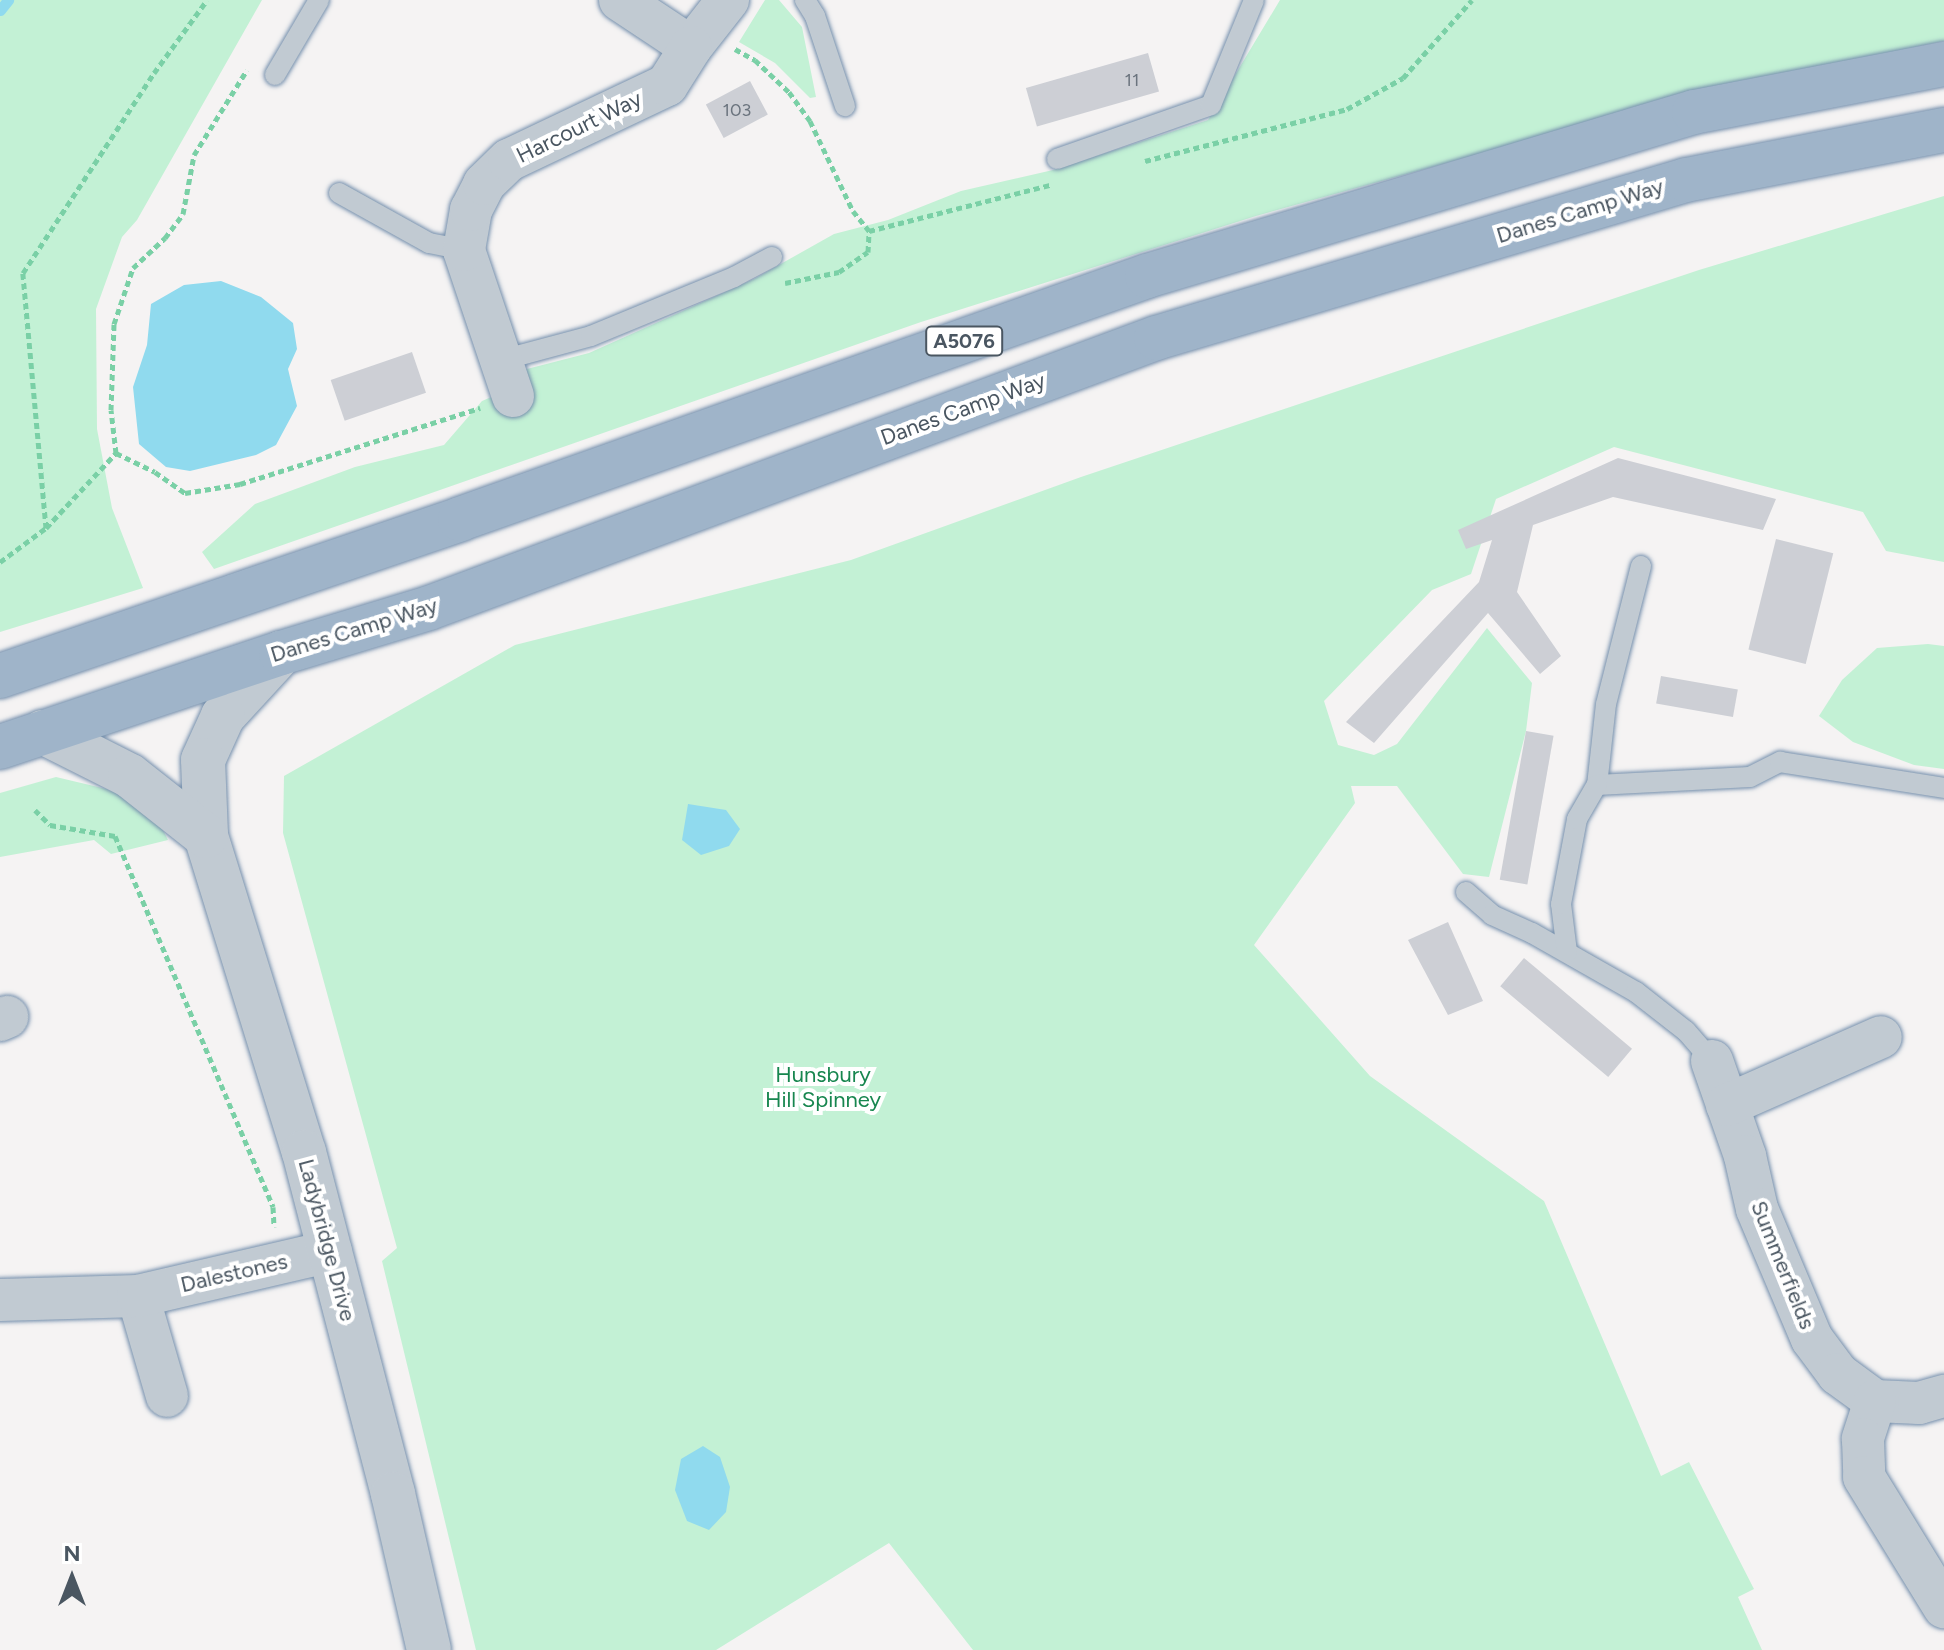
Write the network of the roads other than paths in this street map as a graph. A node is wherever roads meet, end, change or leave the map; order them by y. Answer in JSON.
{"nodes":[{"id":1,"x":319,"y":0,"type":"edge"},
{"id":2,"x":620,"y":0,"type":"edge"},
{"id":3,"x":805,"y":0,"type":"edge"},
{"id":4,"x":1254,"y":0,"type":"edge"},
{"id":5,"x":707,"y":26,"type":"edge"},
{"id":6,"x":1944,"y":64,"type":"edge"},
{"id":7,"x":275,"y":75,"type":"dead end"},
{"id":8,"x":845,"y":106,"type":"dead end"},
{"id":9,"x":1944,"y":130,"type":"edge"},
{"id":10,"x":1057,"y":159,"type":"dead end"},
{"id":11,"x":339,"y":193,"type":"dead end"},
{"id":12,"x":464,"y":250,"type":"junction"},
{"id":13,"x":772,"y":257,"type":"dead end"},
{"id":14,"x":507,"y":378,"type":"joint"},
{"id":15,"x":1641,"y":566,"type":"dead end"},
{"id":16,"x":281,"y":653,"type":"junction"},
{"id":17,"x":0,"y":676,"type":"edge"},
{"id":18,"x":43,"y":732,"type":"junction"},
{"id":19,"x":0,"y":747,"type":"edge"},
{"id":20,"x":1597,"y":785,"type":"junction"},
{"id":21,"x":1944,"y":788,"type":"edge"},
{"id":22,"x":206,"y":836,"type":"junction"},
{"id":23,"x":1466,"y":892,"type":"dead end"},
{"id":24,"x":1567,"y":952,"type":"junction"},
{"id":25,"x":1881,"y":1037,"type":"dead end"},
{"id":26,"x":1712,"y":1061,"type":"joint"},
{"id":27,"x":1727,"y":1105,"type":"junction"},
{"id":28,"x":331,"y":1251,"type":"junction"},
{"id":29,"x":138,"y":1296,"type":"junction"},
{"id":30,"x":0,"y":1300,"type":"edge"},
{"id":31,"x":167,"y":1396,"type":"dead end"},
{"id":32,"x":1944,"y":1396,"type":"edge"},
{"id":33,"x":1875,"y":1401,"type":"junction"},
{"id":34,"x":1944,"y":1607,"type":"edge"},
{"id":35,"x":429,"y":1650,"type":"edge"}],
"edges":[{"from":1,"to":7,"type":"lane"},
{"from":2,"to":5,"type":"street"},
{"from":3,"to":8,"type":"lane"},
{"from":4,"to":10,"type":"lane"},
{"from":5,"to":12,"type":"street","name":"Harcourt Way"},
{"from":6,"to":17,"type":"highway","number":"A5076"},
{"from":9,"to":16,"type":"highway","name":"Danes Camp Way"},
{"from":11,"to":12,"type":"lane"},
{"from":12,"to":14,"type":"street","name":"Harcourt Way"},
{"from":13,"to":14,"type":"lane"},
{"from":15,"to":20,"type":"lane"},
{"from":16,"to":18,"type":"highway","name":"Danes Camp Way"},
{"from":16,"to":22,"type":"street","name":"Ladybridge Drive"},
{"from":18,"to":19,"type":"highway","name":"Danes Camp Way"},
{"from":18,"to":22,"type":"street"},
{"from":20,"to":21,"type":"lane"},
{"from":20,"to":24,"type":"lane"},
{"from":22,"to":28,"type":"street","name":"Ladybridge Drive"},
{"from":23,"to":24,"type":"lane"},
{"from":24,"to":26,"type":"lane"},
{"from":25,"to":27,"type":"street"},
{"from":26,"to":27,"type":"street","name":"Summerfields"},
{"from":27,"to":33,"type":"street","name":"Summerfields"},
{"from":28,"to":29,"type":"street","name":"Dalestones"},
{"from":28,"to":35,"type":"street","name":"Ladybridge Drive"},
{"from":29,"to":30,"type":"street","name":"Dalestones"},
{"from":29,"to":31,"type":"street"},
{"from":32,"to":33,"type":"street"},
{"from":33,"to":34,"type":"street"}]}
